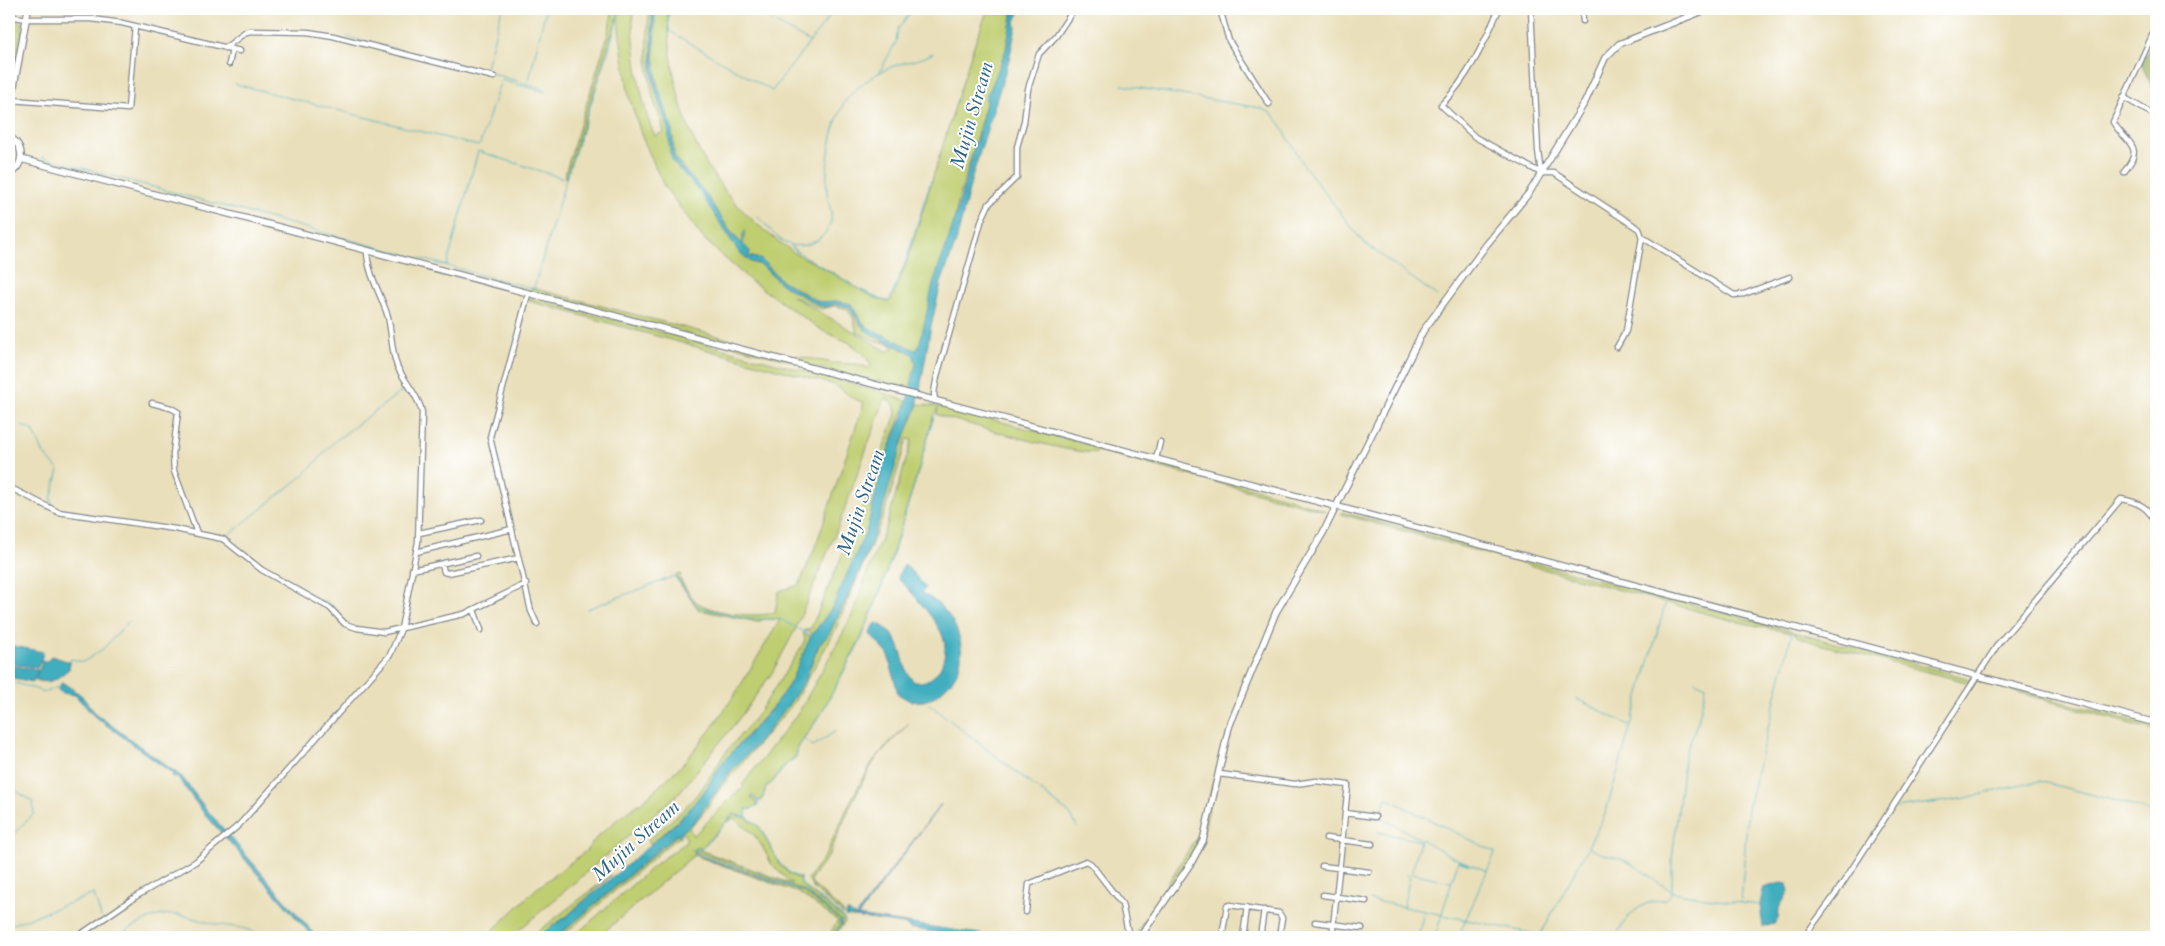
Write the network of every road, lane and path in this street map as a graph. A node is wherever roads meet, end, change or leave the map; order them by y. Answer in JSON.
{"nodes":[{"id":1,"x":28,"y":9,"type":"edge"},
{"id":2,"x":1074,"y":9,"type":"edge"},
{"id":3,"x":1220,"y":9,"type":"edge"},
{"id":4,"x":1498,"y":9,"type":"edge"},
{"id":5,"x":1531,"y":9,"type":"edge"},
{"id":6,"x":1582,"y":9,"type":"edge"},
{"id":7,"x":1708,"y":9,"type":"edge"},
{"id":8,"x":9,"y":16,"type":"edge"},
{"id":9,"x":27,"y":19,"type":"junction"},
{"id":10,"x":1583,"y":21,"type":"dead end"},
{"id":11,"x":135,"y":26,"type":"junction"},
{"id":12,"x":2156,"y":27,"type":"edge"},
{"id":13,"x":225,"y":48,"type":"junction"},
{"id":14,"x":232,"y":50,"type":"junction"},
{"id":15,"x":240,"y":52,"type":"dead end"},
{"id":16,"x":229,"y":64,"type":"dead end"},
{"id":17,"x":494,"y":77,"type":"dead end"},
{"id":18,"x":2124,"y":98,"type":"junction"},
{"id":19,"x":12,"y":100,"type":"junction"},
{"id":20,"x":1269,"y":104,"type":"dead end"},
{"id":21,"x":9,"y":113,"type":"edge"},
{"id":22,"x":2156,"y":116,"type":"edge"},
{"id":23,"x":9,"y":137,"type":"edge"},
{"id":24,"x":21,"y":160,"type":"junction"},
{"id":25,"x":2124,"y":172,"type":"dead end"},
{"id":26,"x":1541,"y":173,"type":"junction"},
{"id":27,"x":9,"y":174,"type":"edge"},
{"id":28,"x":1642,"y":238,"type":"junction"},
{"id":29,"x":367,"y":252,"type":"junction"},
{"id":30,"x":1790,"y":277,"type":"dead end"},
{"id":31,"x":528,"y":294,"type":"junction"},
{"id":32,"x":1618,"y":346,"type":"dead end"},
{"id":33,"x":932,"y":400,"type":"junction"},
{"id":34,"x":152,"y":403,"type":"dead end"},
{"id":35,"x":1160,"y":442,"type":"dead end"},
{"id":36,"x":1156,"y":460,"type":"junction"},
{"id":37,"x":9,"y":487,"type":"edge"},
{"id":38,"x":1335,"y":506,"type":"junction"},
{"id":39,"x":481,"y":520,"type":"dead end"},
{"id":40,"x":2156,"y":524,"type":"edge"},
{"id":41,"x":512,"y":529,"type":"junction"},
{"id":42,"x":197,"y":533,"type":"junction"},
{"id":43,"x":419,"y":533,"type":"junction"},
{"id":44,"x":416,"y":552,"type":"junction"},
{"id":45,"x":476,"y":556,"type":"dead end"},
{"id":46,"x":519,"y":558,"type":"junction"},
{"id":47,"x":442,"y":564,"type":"junction"},
{"id":48,"x":412,"y":570,"type":"junction"},
{"id":49,"x":526,"y":584,"type":"junction"},
{"id":50,"x":474,"y":610,"type":"junction"},
{"id":51,"x":537,"y":624,"type":"dead end"},
{"id":52,"x":401,"y":629,"type":"junction"},
{"id":53,"x":481,"y":630,"type":"dead end"},
{"id":54,"x":1975,"y":676,"type":"junction"},
{"id":55,"x":2156,"y":723,"type":"edge"},
{"id":56,"x":1219,"y":774,"type":"junction"},
{"id":57,"x":1345,"y":813,"type":"junction"},
{"id":58,"x":1375,"y":817,"type":"dead end"},
{"id":59,"x":1326,"y":838,"type":"dead end"},
{"id":60,"x":1342,"y":840,"type":"junction"},
{"id":61,"x":1372,"y":844,"type":"dead end"},
{"id":62,"x":1322,"y":866,"type":"dead end"},
{"id":63,"x":1339,"y":868,"type":"junction"},
{"id":64,"x":1369,"y":872,"type":"dead end"},
{"id":65,"x":1323,"y":895,"type":"dead end"},
{"id":66,"x":1336,"y":897,"type":"junction"},
{"id":67,"x":1366,"y":901,"type":"dead end"},
{"id":68,"x":1247,"y":908,"type":"junction"},
{"id":69,"x":1264,"y":910,"type":"junction"},
{"id":70,"x":1026,"y":912,"type":"dead end"},
{"id":71,"x":1315,"y":922,"type":"dead end"},
{"id":72,"x":1333,"y":925,"type":"junction"},
{"id":73,"x":1362,"y":928,"type":"dead end"},
{"id":74,"x":77,"y":937,"type":"edge"},
{"id":75,"x":1129,"y":937,"type":"edge"},
{"id":76,"x":1140,"y":937,"type":"edge"},
{"id":77,"x":1222,"y":937,"type":"edge"},
{"id":78,"x":1243,"y":937,"type":"edge"},
{"id":79,"x":1260,"y":937,"type":"edge"},
{"id":80,"x":1279,"y":937,"type":"edge"},
{"id":81,"x":1332,"y":937,"type":"edge"},
{"id":82,"x":1804,"y":937,"type":"edge"}],
"edges":[{"from":1,"to":9,"type":"main road"},
{"from":2,"to":33,"type":"street"},
{"from":3,"to":20,"type":"street"},
{"from":4,"to":26,"type":"street"},
{"from":5,"to":26,"type":"street"},
{"from":6,"to":10,"type":"street"},
{"from":7,"to":26,"type":"main road"},
{"from":8,"to":9,"type":"street"},
{"from":9,"to":11,"type":"street"},
{"from":9,"to":19,"type":"main road"},
{"from":11,"to":13,"type":"street"},
{"from":11,"to":19,"type":"street"},
{"from":12,"to":18,"type":"street"},
{"from":13,"to":14,"type":"street"},
{"from":13,"to":17,"type":"street"},
{"from":14,"to":15,"type":"street"},
{"from":14,"to":16,"type":"street"},
{"from":18,"to":22,"type":"street"},
{"from":18,"to":25,"type":"street"},
{"from":19,"to":21,"type":"main road"},
{"from":23,"to":24,"type":"main road"},
{"from":24,"to":27,"type":"main road"},
{"from":24,"to":29,"type":"main road"},
{"from":26,"to":28,"type":"street"},
{"from":26,"to":38,"type":"main road"},
{"from":28,"to":30,"type":"street"},
{"from":28,"to":32,"type":"street"},
{"from":29,"to":31,"type":"main road"},
{"from":29,"to":43,"type":"street"},
{"from":31,"to":33,"type":"main road"},
{"from":31,"to":41,"type":"street"},
{"from":33,"to":36,"type":"main road"},
{"from":34,"to":42,"type":"street"},
{"from":35,"to":36,"type":"street"},
{"from":36,"to":38,"type":"main road"},
{"from":37,"to":42,"type":"street"},
{"from":38,"to":54,"type":"main road"},
{"from":38,"to":56,"type":"main road"},
{"from":39,"to":43,"type":"street"},
{"from":40,"to":54,"type":"street"},
{"from":41,"to":44,"type":"street"},
{"from":41,"to":46,"type":"street"},
{"from":42,"to":52,"type":"street"},
{"from":43,"to":44,"type":"street"},
{"from":44,"to":48,"type":"street"},
{"from":45,"to":47,"type":"street"},
{"from":46,"to":47,"type":"street"},
{"from":46,"to":49,"type":"street"},
{"from":47,"to":48,"type":"street"},
{"from":48,"to":52,"type":"street"},
{"from":49,"to":50,"type":"street"},
{"from":49,"to":51,"type":"street"},
{"from":50,"to":52,"type":"street"},
{"from":50,"to":53,"type":"street"},
{"from":52,"to":74,"type":"street"},
{"from":54,"to":55,"type":"main road"},
{"from":54,"to":82,"type":"street"},
{"from":56,"to":57,"type":"street"},
{"from":56,"to":76,"type":"main road"},
{"from":57,"to":58,"type":"street"},
{"from":57,"to":60,"type":"street"},
{"from":59,"to":60,"type":"street"},
{"from":60,"to":61,"type":"street"},
{"from":60,"to":63,"type":"street"},
{"from":62,"to":63,"type":"street"},
{"from":63,"to":64,"type":"street"},
{"from":63,"to":66,"type":"street"},
{"from":65,"to":66,"type":"street"},
{"from":66,"to":67,"type":"street"},
{"from":66,"to":72,"type":"street"},
{"from":68,"to":69,"type":"street"},
{"from":68,"to":77,"type":"street"},
{"from":68,"to":78,"type":"street"},
{"from":69,"to":79,"type":"street"},
{"from":69,"to":80,"type":"street"},
{"from":70,"to":75,"type":"street"},
{"from":71,"to":72,"type":"street"},
{"from":72,"to":73,"type":"street"},
{"from":72,"to":81,"type":"street"}]}
